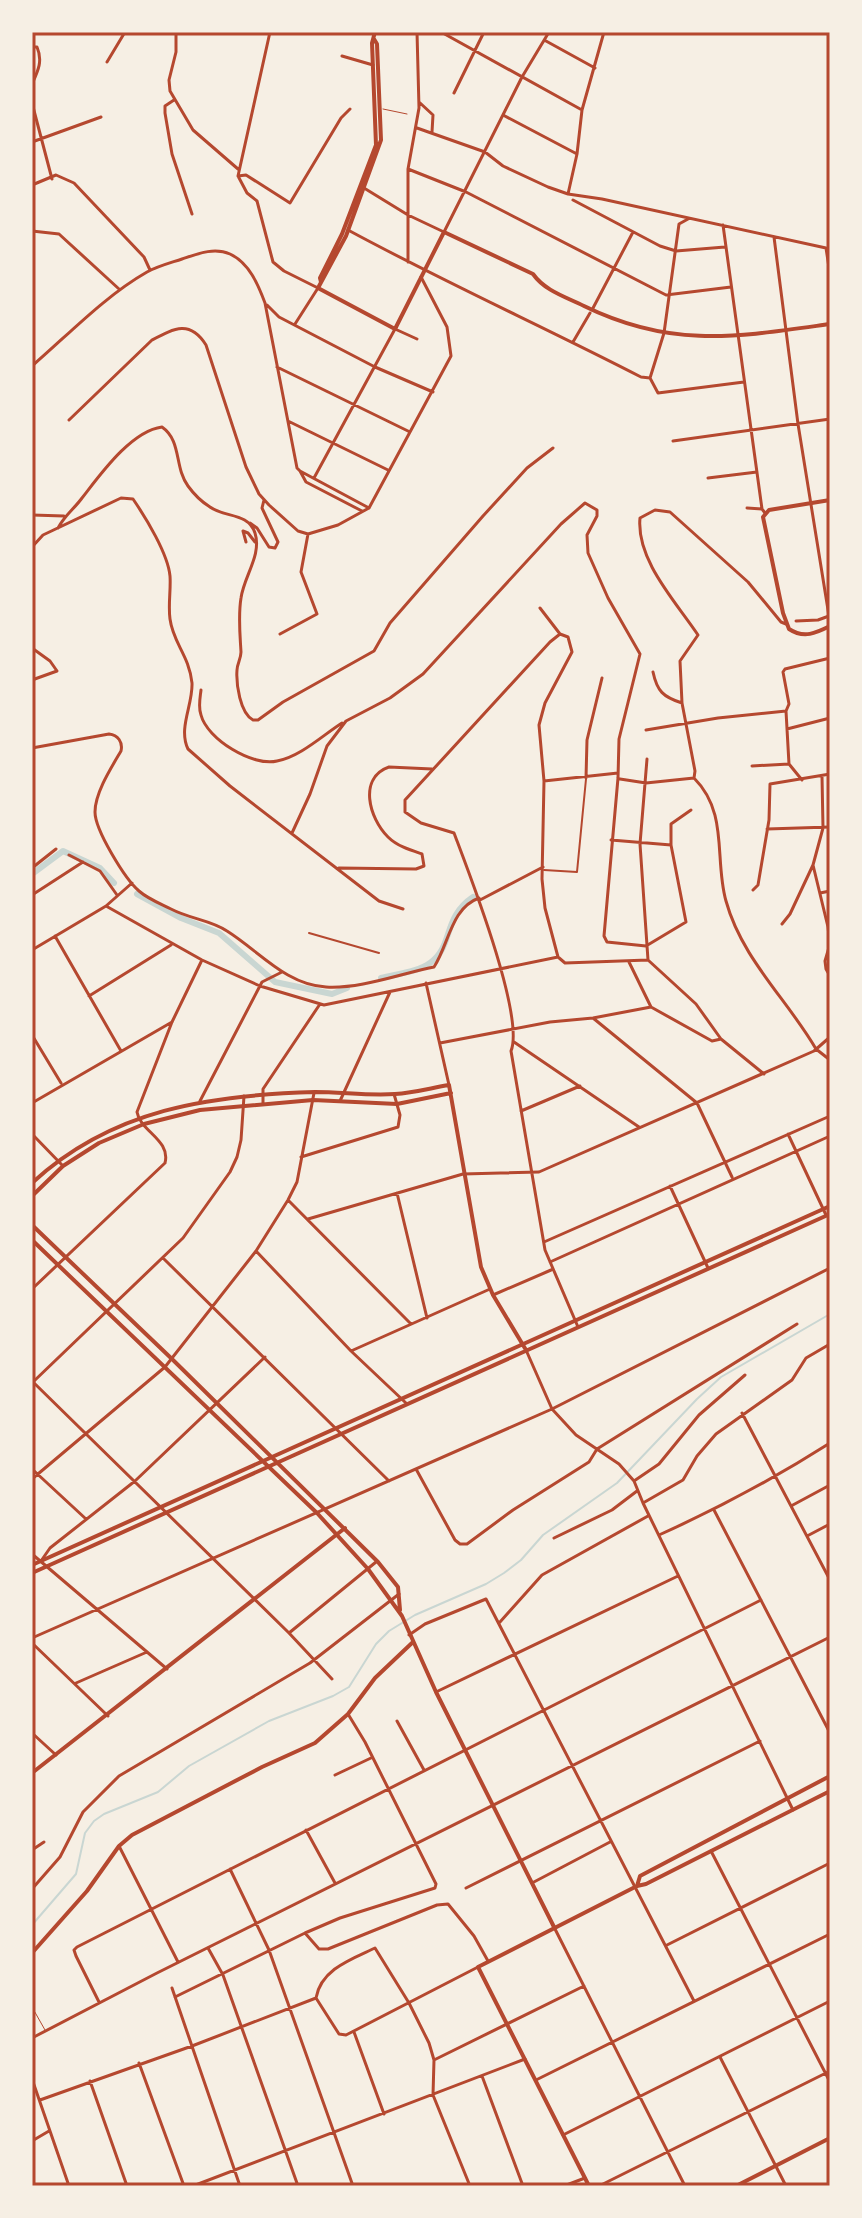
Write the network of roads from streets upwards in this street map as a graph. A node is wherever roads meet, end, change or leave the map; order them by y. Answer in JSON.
{"nodes":[{"id":1,"x":125,"y":32,"type":"edge"},
{"id":2,"x":176,"y":32,"type":"edge"},
{"id":3,"x":270,"y":32,"type":"edge"},
{"id":4,"x":375,"y":32,"type":"edge"},
{"id":5,"x":417,"y":32,"type":"edge"},
{"id":6,"x":441,"y":32,"type":"edge"},
{"id":7,"x":484,"y":32,"type":"edge"},
{"id":8,"x":549,"y":32,"type":"edge"},
{"id":9,"x":604,"y":32,"type":"edge"},
{"id":10,"x":374,"y":39,"type":"junction"},
{"id":11,"x":545,"y":40,"type":"junction"},
{"id":12,"x":32,"y":47,"type":"edge"},
{"id":13,"x":477,"y":50,"type":"junction"},
{"id":14,"x":342,"y":56,"type":"dead end"},
{"id":15,"x":107,"y":62,"type":"dead end"},
{"id":16,"x":373,"y":65,"type":"junction"},
{"id":17,"x":595,"y":68,"type":"junction"},
{"id":18,"x":522,"y":77,"type":"junction"},
{"id":19,"x":32,"y":84,"type":"edge"},
{"id":20,"x":454,"y":93,"type":"dead end"},
{"id":21,"x":174,"y":100,"type":"junction"},
{"id":22,"x":419,"y":102,"type":"junction"},
{"id":23,"x":32,"y":103,"type":"edge"},
{"id":24,"x":350,"y":109,"type":"dead end"},
{"id":25,"x":582,"y":110,"type":"junction"},
{"id":26,"x":503,"y":115,"type":"junction"},
{"id":27,"x":101,"y":117,"type":"dead end"},
{"id":28,"x":417,"y":128,"type":"junction"},
{"id":29,"x":432,"y":133,"type":"junction"},
{"id":30,"x":42,"y":138,"type":"junction"},
{"id":31,"x":32,"y":142,"type":"edge"},
{"id":32,"x":485,"y":152,"type":"junction"},
{"id":33,"x":577,"y":154,"type":"junction"},
{"id":34,"x":238,"y":169,"type":"junction"},
{"id":35,"x":408,"y":169,"type":"junction"},
{"id":36,"x":238,"y":176,"type":"junction"},
{"id":37,"x":52,"y":179,"type":"junction"},
{"id":38,"x":32,"y":185,"type":"edge"},
{"id":39,"x":364,"y":188,"type":"junction"},
{"id":40,"x":466,"y":192,"type":"junction"},
{"id":41,"x":568,"y":194,"type":"junction"},
{"id":42,"x":573,"y":200,"type":"dead end"},
{"id":43,"x":192,"y":214,"type":"dead end"},
{"id":44,"x":408,"y":215,"type":"junction"},
{"id":45,"x":688,"y":219,"type":"junction"},
{"id":46,"x":723,"y":225,"type":"junction"},
{"id":47,"x":348,"y":230,"type":"junction"},
{"id":48,"x":32,"y":231,"type":"edge"},
{"id":49,"x":444,"y":232,"type":"junction"},
{"id":50,"x":633,"y":232,"type":"junction"},
{"id":51,"x":774,"y":237,"type":"junction"},
{"id":52,"x":725,"y":247,"type":"junction"},
{"id":53,"x":828,"y":248,"type":"edge"},
{"id":54,"x":676,"y":251,"type":"junction"},
{"id":55,"x":408,"y":262,"type":"junction"},
{"id":56,"x":615,"y":268,"type":"junction"},
{"id":57,"x":425,"y":269,"type":"junction"},
{"id":58,"x":150,"y":270,"type":"junction"},
{"id":59,"x":830,"y":274,"type":"edge"},
{"id":60,"x":421,"y":277,"type":"junction"},
{"id":61,"x":321,"y":282,"type":"junction"},
{"id":62,"x":731,"y":287,"type":"junction"},
{"id":63,"x":318,"y":288,"type":"junction"},
{"id":64,"x":120,"y":290,"type":"junction"},
{"id":65,"x":670,"y":293,"type":"junction"},
{"id":66,"x":265,"y":303,"type":"junction"},
{"id":67,"x":591,"y":312,"type":"junction"},
{"id":68,"x":295,"y":324,"type":"junction"},
{"id":69,"x":830,"y":324,"type":"edge"},
{"id":70,"x":395,"y":329,"type":"junction"},
{"id":71,"x":786,"y":330,"type":"junction"},
{"id":72,"x":664,"y":333,"type":"junction"},
{"id":73,"x":738,"y":336,"type":"junction"},
{"id":74,"x":417,"y":339,"type":"dead end"},
{"id":75,"x":573,"y":342,"type":"junction"},
{"id":76,"x":32,"y":366,"type":"edge"},
{"id":77,"x":277,"y":367,"type":"junction"},
{"id":78,"x":375,"y":367,"type":"junction"},
{"id":79,"x":650,"y":378,"type":"junction"},
{"id":80,"x":744,"y":382,"type":"junction"},
{"id":81,"x":433,"y":392,"type":"junction"},
{"id":82,"x":352,"y":404,"type":"junction"},
{"id":83,"x":830,"y":419,"type":"edge"},
{"id":84,"x":69,"y":420,"type":"dead end"},
{"id":85,"x":288,"y":421,"type":"junction"},
{"id":86,"x":798,"y":424,"type":"junction"},
{"id":87,"x":410,"y":432,"type":"junction"},
{"id":88,"x":751,"y":432,"type":"junction"},
{"id":89,"x":673,"y":441,"type":"dead end"},
{"id":90,"x":333,"y":442,"type":"junction"},
{"id":91,"x":553,"y":448,"type":"dead end"},
{"id":92,"x":388,"y":470,"type":"junction"},
{"id":93,"x":300,"y":471,"type":"junction"},
{"id":94,"x":757,"y":472,"type":"junction"},
{"id":95,"x":314,"y":478,"type":"junction"},
{"id":96,"x":708,"y":478,"type":"dead end"},
{"id":97,"x":264,"y":500,"type":"junction"},
{"id":98,"x":830,"y":500,"type":"edge"},
{"id":99,"x":810,"y":503,"type":"junction"},
{"id":100,"x":369,"y":508,"type":"junction"},
{"id":101,"x":747,"y":508,"type":"dead end"},
{"id":102,"x":763,"y":511,"type":"junction"},
{"id":103,"x":363,"y":512,"type":"junction"},
{"id":104,"x":32,"y":515,"type":"edge"},
{"id":105,"x":64,"y":516,"type":"junction"},
{"id":106,"x":247,"y":521,"type":"junction"},
{"id":107,"x":58,"y":528,"type":"junction"},
{"id":108,"x":308,"y":534,"type":"junction"},
{"id":109,"x":246,"y":542,"type":"dead end"},
{"id":110,"x":257,"y":545,"type":"junction"},
{"id":111,"x":32,"y":547,"type":"edge"},
{"id":112,"x":540,"y":608,"type":"dead end"},
{"id":113,"x":796,"y":621,"type":"dead end"},
{"id":114,"x":786,"y":624,"type":"junction"},
{"id":115,"x":830,"y":626,"type":"edge"},
{"id":116,"x":280,"y":634,"type":"dead end"},
{"id":117,"x":560,"y":634,"type":"junction"},
{"id":118,"x":32,"y":648,"type":"edge"},
{"id":119,"x":830,"y":658,"type":"edge"},
{"id":120,"x":653,"y":672,"type":"dead end"},
{"id":121,"x":602,"y":678,"type":"dead end"},
{"id":122,"x":32,"y":680,"type":"edge"},
{"id":123,"x":201,"y":690,"type":"dead end"},
{"id":124,"x":682,"y":703,"type":"junction"},
{"id":125,"x":786,"y":711,"type":"junction"},
{"id":126,"x":830,"y":718,"type":"edge"},
{"id":127,"x":346,"y":721,"type":"junction"},
{"id":128,"x":685,"y":725,"type":"junction"},
{"id":129,"x":787,"y":729,"type":"junction"},
{"id":130,"x":646,"y":730,"type":"dead end"},
{"id":131,"x":32,"y":748,"type":"edge"},
{"id":132,"x":647,"y":759,"type":"dead end"},
{"id":133,"x":789,"y":764,"type":"junction"},
{"id":134,"x":752,"y":766,"type":"dead end"},
{"id":135,"x":432,"y":769,"type":"junction"},
{"id":136,"x":830,"y":774,"type":"edge"},
{"id":137,"x":618,"y":776,"type":"junction"},
{"id":138,"x":822,"y":776,"type":"junction"},
{"id":139,"x":586,"y":778,"type":"junction"},
{"id":140,"x":694,"y":778,"type":"junction"},
{"id":141,"x":544,"y":781,"type":"junction"},
{"id":142,"x":802,"y":781,"type":"junction"},
{"id":143,"x":646,"y":783,"type":"junction"},
{"id":144,"x":691,"y":810,"type":"dead end"},
{"id":145,"x":830,"y":827,"type":"edge"},
{"id":146,"x":823,"y":828,"type":"junction"},
{"id":147,"x":767,"y":829,"type":"junction"},
{"id":148,"x":292,"y":833,"type":"junction"},
{"id":149,"x":611,"y":840,"type":"junction"},
{"id":150,"x":640,"y":844,"type":"junction"},
{"id":151,"x":671,"y":845,"type":"junction"},
{"id":152,"x":56,"y":849,"type":"dead end"},
{"id":153,"x":69,"y":855,"type":"dead end"},
{"id":154,"x":83,"y":862,"type":"junction"},
{"id":155,"x":813,"y":865,"type":"junction"},
{"id":156,"x":32,"y":868,"type":"edge"},
{"id":157,"x":337,"y":868,"type":"junction"},
{"id":158,"x":544,"y":868,"type":"junction"},
{"id":159,"x":132,"y":883,"type":"junction"},
{"id":160,"x":753,"y":890,"type":"dead end"},
{"id":161,"x":830,"y":891,"type":"edge"},
{"id":162,"x":820,"y":893,"type":"junction"},
{"id":163,"x":32,"y":895,"type":"edge"},
{"id":164,"x":118,"y":896,"type":"junction"},
{"id":165,"x":479,"y":899,"type":"junction"},
{"id":166,"x":106,"y":906,"type":"junction"},
{"id":167,"x":403,"y":909,"type":"dead end"},
{"id":168,"x":782,"y":924,"type":"dead end"},
{"id":169,"x":309,"y":933,"type":"dead end"},
{"id":170,"x":55,"y":936,"type":"junction"},
{"id":171,"x":172,"y":944,"type":"junction"},
{"id":172,"x":646,"y":946,"type":"junction"},
{"id":173,"x":32,"y":950,"type":"edge"},
{"id":174,"x":379,"y":953,"type":"dead end"},
{"id":175,"x":558,"y":957,"type":"junction"},
{"id":176,"x":202,"y":960,"type":"junction"},
{"id":177,"x":648,"y":960,"type":"junction"},
{"id":178,"x":629,"y":962,"type":"junction"},
{"id":179,"x":500,"y":968,"type":"junction"},
{"id":180,"x":282,"y":972,"type":"junction"},
{"id":181,"x":830,"y":976,"type":"edge"},
{"id":182,"x":426,"y":983,"type":"junction"},
{"id":183,"x":260,"y":986,"type":"junction"},
{"id":184,"x":390,"y":992,"type":"junction"},
{"id":185,"x":89,"y":996,"type":"junction"},
{"id":186,"x":320,"y":1004,"type":"junction"},
{"id":187,"x":651,"y":1007,"type":"junction"},
{"id":188,"x":593,"y":1018,"type":"junction"},
{"id":189,"x":172,"y":1022,"type":"junction"},
{"id":190,"x":514,"y":1029,"type":"junction"},
{"id":191,"x":32,"y":1035,"type":"edge"},
{"id":192,"x":830,"y":1037,"type":"edge"},
{"id":193,"x":721,"y":1039,"type":"junction"},
{"id":194,"x":514,"y":1042,"type":"junction"},
{"id":195,"x":440,"y":1043,"type":"junction"},
{"id":196,"x":816,"y":1049,"type":"junction"},
{"id":197,"x":121,"y":1051,"type":"junction"},
{"id":198,"x":830,"y":1060,"type":"edge"},
{"id":199,"x":764,"y":1074,"type":"junction"},
{"id":200,"x":62,"y":1084,"type":"junction"},
{"id":201,"x":449,"y":1085,"type":"junction"},
{"id":202,"x":580,"y":1086,"type":"junction"},
{"id":203,"x":314,"y":1092,"type":"junction"},
{"id":204,"x":342,"y":1092,"type":"junction"},
{"id":205,"x":451,"y":1093,"type":"junction"},
{"id":206,"x":394,"y":1094,"type":"junction"},
{"id":207,"x":262,"y":1095,"type":"junction"},
{"id":208,"x":244,"y":1096,"type":"junction"},
{"id":209,"x":313,"y":1100,"type":"junction"},
{"id":210,"x":340,"y":1101,"type":"junction"},
{"id":211,"x":32,"y":1103,"type":"edge"},
{"id":212,"x":199,"y":1103,"type":"junction"},
{"id":213,"x":697,"y":1103,"type":"junction"},
{"id":214,"x":263,"y":1104,"type":"junction"},
{"id":215,"x":397,"y":1104,"type":"junction"},
{"id":216,"x":244,"y":1105,"type":"junction"},
{"id":217,"x":200,"y":1110,"type":"junction"},
{"id":218,"x":521,"y":1111,"type":"junction"},
{"id":219,"x":830,"y":1116,"type":"edge"},
{"id":220,"x":138,"y":1118,"type":"junction"},
{"id":221,"x":144,"y":1124,"type":"junction"},
{"id":222,"x":639,"y":1127,"type":"junction"},
{"id":223,"x":32,"y":1134,"type":"edge"},
{"id":224,"x":788,"y":1134,"type":"junction"},
{"id":225,"x":830,"y":1136,"type":"edge"},
{"id":226,"x":797,"y":1151,"type":"junction"},
{"id":227,"x":301,"y":1157,"type":"junction"},
{"id":228,"x":57,"y":1160,"type":"junction"},
{"id":229,"x":725,"y":1162,"type":"junction"},
{"id":230,"x":63,"y":1166,"type":"junction"},
{"id":231,"x":531,"y":1173,"type":"junction"},
{"id":232,"x":463,"y":1174,"type":"junction"},
{"id":233,"x":733,"y":1178,"type":"junction"},
{"id":234,"x":32,"y":1183,"type":"edge"},
{"id":235,"x":670,"y":1186,"type":"junction"},
{"id":236,"x":397,"y":1193,"type":"junction"},
{"id":237,"x":32,"y":1196,"type":"edge"},
{"id":238,"x":288,"y":1200,"type":"junction"},
{"id":239,"x":678,"y":1202,"type":"junction"},
{"id":240,"x":830,"y":1206,"type":"edge"},
{"id":241,"x":823,"y":1209,"type":"junction"},
{"id":242,"x":828,"y":1214,"type":"edge"},
{"id":243,"x":308,"y":1219,"type":"junction"},
{"id":244,"x":32,"y":1225,"type":"edge"},
{"id":245,"x":32,"y":1240,"type":"edge"},
{"id":246,"x":544,"y":1242,"type":"junction"},
{"id":247,"x":256,"y":1251,"type":"junction"},
{"id":248,"x":66,"y":1256,"type":"junction"},
{"id":249,"x":164,"y":1259,"type":"junction"},
{"id":250,"x":704,"y":1261,"type":"junction"},
{"id":251,"x":550,"y":1262,"type":"junction"},
{"id":252,"x":58,"y":1264,"type":"junction"},
{"id":253,"x":708,"y":1268,"type":"junction"},
{"id":254,"x":830,"y":1268,"type":"edge"},
{"id":255,"x":553,"y":1269,"type":"junction"},
{"id":256,"x":670,"y":1277,"type":"junction"},
{"id":257,"x":673,"y":1284,"type":"junction"},
{"id":258,"x":32,"y":1289,"type":"edge"},
{"id":259,"x":491,"y":1292,"type":"junction"},
{"id":260,"x":627,"y":1297,"type":"junction"},
{"id":261,"x":630,"y":1303,"type":"junction"},
{"id":262,"x":116,"y":1304,"type":"junction"},
{"id":263,"x":214,"y":1305,"type":"junction"},
{"id":264,"x":108,"y":1312,"type":"junction"},
{"id":265,"x":427,"y":1318,"type":"junction"},
{"id":266,"x":411,"y":1324,"type":"junction"},
{"id":267,"x":577,"y":1324,"type":"junction"},
{"id":268,"x":797,"y":1324,"type":"dead end"},
{"id":269,"x":523,"y":1344,"type":"junction"},
{"id":270,"x":830,"y":1344,"type":"edge"},
{"id":271,"x":526,"y":1350,"type":"junction"},
{"id":272,"x":351,"y":1351,"type":"junction"},
{"id":273,"x":265,"y":1356,"type":"junction"},
{"id":274,"x":172,"y":1359,"type":"junction"},
{"id":275,"x":165,"y":1367,"type":"junction"},
{"id":276,"x":454,"y":1375,"type":"junction"},
{"id":277,"x":745,"y":1375,"type":"dead end"},
{"id":278,"x":33,"y":1381,"type":"edge"},
{"id":279,"x":457,"y":1382,"type":"junction"},
{"id":280,"x":401,"y":1399,"type":"junction"},
{"id":281,"x":217,"y":1402,"type":"junction"},
{"id":282,"x":407,"y":1404,"type":"junction"},
{"id":283,"x":382,"y":1408,"type":"junction"},
{"id":284,"x":552,"y":1409,"type":"junction"},
{"id":285,"x":209,"y":1410,"type":"junction"},
{"id":286,"x":742,"y":1413,"type":"junction"},
{"id":287,"x":385,"y":1414,"type":"junction"},
{"id":288,"x":336,"y":1428,"type":"junction"},
{"id":289,"x":85,"y":1434,"type":"junction"},
{"id":290,"x":341,"y":1434,"type":"junction"},
{"id":291,"x":830,"y":1443,"type":"edge"},
{"id":292,"x":597,"y":1449,"type":"junction"},
{"id":293,"x":271,"y":1458,"type":"junction"},
{"id":294,"x":262,"y":1462,"type":"junction"},
{"id":295,"x":277,"y":1463,"type":"junction"},
{"id":296,"x":267,"y":1467,"type":"junction"},
{"id":297,"x":32,"y":1469,"type":"edge"},
{"id":298,"x":416,"y":1469,"type":"junction"},
{"id":299,"x":38,"y":1474,"type":"junction"},
{"id":300,"x":776,"y":1477,"type":"junction"},
{"id":301,"x":32,"y":1479,"type":"edge"},
{"id":302,"x":633,"y":1479,"type":"junction"},
{"id":303,"x":135,"y":1481,"type":"junction"},
{"id":304,"x":389,"y":1481,"type":"junction"},
{"id":305,"x":830,"y":1485,"type":"edge"},
{"id":306,"x":638,"y":1491,"type":"junction"},
{"id":307,"x":643,"y":1503,"type":"junction"},
{"id":308,"x":791,"y":1506,"type":"junction"},
{"id":309,"x":161,"y":1507,"type":"junction"},
{"id":310,"x":326,"y":1509,"type":"junction"},
{"id":311,"x":714,"y":1510,"type":"junction"},
{"id":312,"x":166,"y":1512,"type":"junction"},
{"id":313,"x":317,"y":1513,"type":"junction"},
{"id":314,"x":649,"y":1515,"type":"junction"},
{"id":315,"x":86,"y":1519,"type":"junction"},
{"id":316,"x":830,"y":1524,"type":"edge"},
{"id":317,"x":345,"y":1528,"type":"junction"},
{"id":318,"x":336,"y":1535,"type":"junction"},
{"id":319,"x":659,"y":1535,"type":"junction"},
{"id":320,"x":807,"y":1536,"type":"junction"},
{"id":321,"x":554,"y":1538,"type":"dead end"},
{"id":322,"x":32,"y":1554,"type":"edge"},
{"id":323,"x":212,"y":1557,"type":"junction"},
{"id":324,"x":41,"y":1561,"type":"junction"},
{"id":325,"x":378,"y":1562,"type":"junction"},
{"id":326,"x":32,"y":1565,"type":"edge"},
{"id":327,"x":48,"y":1565,"type":"junction"},
{"id":328,"x":368,"y":1569,"type":"junction"},
{"id":329,"x":32,"y":1573,"type":"edge"},
{"id":330,"x":679,"y":1575,"type":"junction"},
{"id":331,"x":830,"y":1580,"type":"edge"},
{"id":332,"x":399,"y":1594,"type":"junction"},
{"id":333,"x":255,"y":1599,"type":"junction"},
{"id":334,"x":391,"y":1599,"type":"junction"},
{"id":335,"x":761,"y":1600,"type":"junction"},
{"id":336,"x":99,"y":1609,"type":"junction"},
{"id":337,"x":401,"y":1614,"type":"junction"},
{"id":338,"x":500,"y":1622,"type":"junction"},
{"id":339,"x":705,"y":1629,"type":"junction"},
{"id":340,"x":289,"y":1633,"type":"junction"},
{"id":341,"x":408,"y":1633,"type":"junction"},
{"id":342,"x":830,"y":1637,"type":"edge"},
{"id":343,"x":32,"y":1641,"type":"edge"},
{"id":344,"x":413,"y":1642,"type":"junction"},
{"id":345,"x":147,"y":1652,"type":"junction"},
{"id":346,"x":516,"y":1653,"type":"junction"},
{"id":347,"x":791,"y":1657,"type":"junction"},
{"id":348,"x":315,"y":1659,"type":"junction"},
{"id":349,"x":167,"y":1669,"type":"junction"},
{"id":350,"x":332,"y":1679,"type":"dead end"},
{"id":351,"x":76,"y":1683,"type":"junction"},
{"id":352,"x":732,"y":1686,"type":"junction"},
{"id":353,"x":436,"y":1692,"type":"junction"},
{"id":354,"x":546,"y":1710,"type":"junction"},
{"id":355,"x":348,"y":1714,"type":"junction"},
{"id":356,"x":108,"y":1716,"type":"junction"},
{"id":357,"x":397,"y":1721,"type":"dead end"},
{"id":358,"x":32,"y":1733,"type":"edge"},
{"id":359,"x":830,"y":1733,"type":"edge"},
{"id":360,"x":760,"y":1741,"type":"junction"},
{"id":361,"x":465,"y":1749,"type":"junction"},
{"id":362,"x":57,"y":1755,"type":"junction"},
{"id":363,"x":372,"y":1757,"type":"junction"},
{"id":364,"x":574,"y":1765,"type":"junction"},
{"id":365,"x":424,"y":1770,"type":"junction"},
{"id":366,"x":32,"y":1773,"type":"edge"},
{"id":367,"x":335,"y":1775,"type":"dead end"},
{"id":368,"x":830,"y":1776,"type":"edge"},
{"id":369,"x":387,"y":1789,"type":"junction"},
{"id":370,"x":830,"y":1791,"type":"edge"},
{"id":371,"x":788,"y":1799,"type":"junction"},
{"id":372,"x":493,"y":1806,"type":"junction"},
{"id":373,"x":793,"y":1810,"type":"junction"},
{"id":374,"x":602,"y":1820,"type":"junction"},
{"id":375,"x":306,"y":1830,"type":"junction"},
{"id":376,"x":44,"y":1842,"type":"dead end"},
{"id":377,"x":612,"y":1842,"type":"junction"},
{"id":378,"x":415,"y":1845,"type":"junction"},
{"id":379,"x":119,"y":1846,"type":"junction"},
{"id":380,"x":32,"y":1850,"type":"edge"},
{"id":381,"x":711,"y":1851,"type":"junction"},
{"id":382,"x":521,"y":1861,"type":"junction"},
{"id":383,"x":830,"y":1863,"type":"edge"},
{"id":384,"x":230,"y":1869,"type":"junction"},
{"id":385,"x":532,"y":1883,"type":"junction"},
{"id":386,"x":336,"y":1884,"type":"junction"},
{"id":387,"x":637,"y":1886,"type":"junction"},
{"id":388,"x":466,"y":1888,"type":"dead end"},
{"id":389,"x":32,"y":1889,"type":"edge"},
{"id":390,"x":740,"y":1908,"type":"junction"},
{"id":391,"x":151,"y":1910,"type":"junction"},
{"id":392,"x":257,"y":1924,"type":"junction"},
{"id":393,"x":554,"y":1927,"type":"junction"},
{"id":394,"x":305,"y":1933,"type":"junction"},
{"id":395,"x":830,"y":1934,"type":"edge"},
{"id":396,"x":667,"y":1945,"type":"junction"},
{"id":397,"x":208,"y":1948,"type":"junction"},
{"id":398,"x":269,"y":1950,"type":"junction"},
{"id":399,"x":32,"y":1953,"type":"edge"},
{"id":400,"x":488,"y":1961,"type":"junction"},
{"id":401,"x":178,"y":1962,"type":"junction"},
{"id":402,"x":769,"y":1964,"type":"junction"},
{"id":403,"x":478,"y":1967,"type":"junction"},
{"id":404,"x":223,"y":1975,"type":"junction"},
{"id":405,"x":584,"y":1986,"type":"junction"},
{"id":406,"x":172,"y":1988,"type":"dead end"},
{"id":407,"x":175,"y":1997,"type":"junction"},
{"id":408,"x":316,"y":1998,"type":"junction"},
{"id":409,"x":694,"y":2001,"type":"junction"},
{"id":410,"x":830,"y":2001,"type":"edge"},
{"id":411,"x":99,"y":2002,"type":"junction"},
{"id":412,"x":409,"y":2003,"type":"junction"},
{"id":413,"x":290,"y":2007,"type":"junction"},
{"id":414,"x":797,"y":2018,"type":"junction"},
{"id":415,"x":507,"y":2024,"type":"junction"},
{"id":416,"x":240,"y":2026,"type":"junction"},
{"id":417,"x":354,"y":2032,"type":"junction"},
{"id":418,"x":33,"y":2038,"type":"edge"},
{"id":419,"x":612,"y":2042,"type":"junction"},
{"id":420,"x":192,"y":2046,"type":"junction"},
{"id":421,"x":720,"y":2057,"type":"junction"},
{"id":422,"x":525,"y":2059,"type":"junction"},
{"id":423,"x":434,"y":2060,"type":"junction"},
{"id":424,"x":139,"y":2063,"type":"junction"},
{"id":425,"x":828,"y":2072,"type":"edge"},
{"id":426,"x":482,"y":2076,"type":"junction"},
{"id":427,"x":32,"y":2079,"type":"edge"},
{"id":428,"x":536,"y":2080,"type":"junction"},
{"id":429,"x":90,"y":2081,"type":"junction"},
{"id":430,"x":830,"y":2082,"type":"edge"},
{"id":431,"x":34,"y":2090,"type":"edge"},
{"id":432,"x":433,"y":2095,"type":"junction"},
{"id":433,"x":640,"y":2097,"type":"junction"},
{"id":434,"x":40,"y":2100,"type":"junction"},
{"id":435,"x":748,"y":2112,"type":"junction"},
{"id":436,"x":384,"y":2114,"type":"junction"},
{"id":437,"x":51,"y":2131,"type":"junction"},
{"id":438,"x":334,"y":2134,"type":"junction"},
{"id":439,"x":563,"y":2135,"type":"junction"},
{"id":440,"x":830,"y":2138,"type":"edge"},
{"id":441,"x":32,"y":2141,"type":"edge"},
{"id":442,"x":285,"y":2152,"type":"junction"},
{"id":443,"x":667,"y":2152,"type":"junction"},
{"id":444,"x":775,"y":2166,"type":"junction"},
{"id":445,"x":234,"y":2171,"type":"junction"},
{"id":446,"x":585,"y":2178,"type":"junction"},
{"id":447,"x":69,"y":2186,"type":"edge"},
{"id":448,"x":127,"y":2186,"type":"edge"},
{"id":449,"x":184,"y":2186,"type":"edge"},
{"id":450,"x":193,"y":2186,"type":"edge"},
{"id":451,"x":240,"y":2186,"type":"edge"},
{"id":452,"x":298,"y":2186,"type":"edge"},
{"id":453,"x":353,"y":2186,"type":"edge"},
{"id":454,"x":470,"y":2186,"type":"edge"},
{"id":455,"x":523,"y":2186,"type":"edge"},
{"id":456,"x":564,"y":2186,"type":"edge"},
{"id":457,"x":589,"y":2186,"type":"edge"},
{"id":458,"x":599,"y":2186,"type":"edge"},
{"id":459,"x":685,"y":2186,"type":"edge"},
{"id":460,"x":736,"y":2186,"type":"edge"},
{"id":461,"x":786,"y":2186,"type":"edge"}],
"edges":[{"from":1,"to":15,"type":"street"},
{"from":2,"to":21,"type":"street"},
{"from":3,"to":34,"type":"street"},
{"from":4,"to":10,"type":"street"},
{"from":5,"to":22,"type":"street"},
{"from":6,"to":13,"type":"street"},
{"from":7,"to":13,"type":"street"},
{"from":8,"to":11,"type":"street"},
{"from":9,"to":17,"type":"street"},
{"from":10,"to":16,"type":"street"},
{"from":10,"to":39,"type":"street"},
{"from":11,"to":17,"type":"street"},
{"from":11,"to":18,"type":"street"},
{"from":12,"to":19,"type":"street"},
{"from":13,"to":18,"type":"street"},
{"from":13,"to":20,"type":"street"},
{"from":14,"to":16,"type":"street"},
{"from":16,"to":61,"type":"street"},
{"from":17,"to":25,"type":"street"},
{"from":18,"to":25,"type":"street"},
{"from":18,"to":26,"type":"street"},
{"from":21,"to":34,"type":"street"},
{"from":21,"to":43,"type":"street"},
{"from":22,"to":28,"type":"street"},
{"from":22,"to":29,"type":"street"},
{"from":23,"to":30,"type":"street"},
{"from":24,"to":36,"type":"street"},
{"from":25,"to":33,"type":"street"},
{"from":26,"to":32,"type":"street"},
{"from":26,"to":33,"type":"street"},
{"from":27,"to":30,"type":"street"},
{"from":28,"to":29,"type":"street"},
{"from":28,"to":35,"type":"street"},
{"from":29,"to":32,"type":"street"},
{"from":30,"to":31,"type":"street"},
{"from":30,"to":37,"type":"street"},
{"from":32,"to":40,"type":"street"},
{"from":32,"to":41,"type":"street"},
{"from":33,"to":41,"type":"street"},
{"from":34,"to":36,"type":"street"},
{"from":35,"to":40,"type":"street"},
{"from":35,"to":44,"type":"street"},
{"from":36,"to":63,"type":"street"},
{"from":37,"to":38,"type":"street"},
{"from":37,"to":58,"type":"street"},
{"from":39,"to":44,"type":"street"},
{"from":39,"to":47,"type":"street"},
{"from":40,"to":49,"type":"street"},
{"from":40,"to":56,"type":"street"},
{"from":41,"to":45,"type":"street"},
{"from":42,"to":50,"type":"street"},
{"from":44,"to":49,"type":"street"},
{"from":44,"to":55,"type":"street"},
{"from":45,"to":46,"type":"street"},
{"from":45,"to":54,"type":"street"},
{"from":46,"to":51,"type":"street"},
{"from":46,"to":52,"type":"street"},
{"from":47,"to":55,"type":"street"},
{"from":47,"to":61,"type":"street"},
{"from":48,"to":64,"type":"street"},
{"from":49,"to":57,"type":"street"},
{"from":49,"to":67,"type":"street"},
{"from":50,"to":54,"type":"street"},
{"from":50,"to":56,"type":"street"},
{"from":51,"to":53,"type":"street"},
{"from":51,"to":71,"type":"street"},
{"from":52,"to":54,"type":"street"},
{"from":52,"to":62,"type":"street"},
{"from":53,"to":59,"type":"street"},
{"from":54,"to":65,"type":"street"},
{"from":55,"to":57,"type":"street"},
{"from":56,"to":65,"type":"street"},
{"from":56,"to":67,"type":"street"},
{"from":57,"to":60,"type":"street"},
{"from":57,"to":75,"type":"street"},
{"from":58,"to":64,"type":"street"},
{"from":58,"to":66,"type":"street"},
{"from":60,"to":70,"type":"street"},
{"from":60,"to":81,"type":"street"},
{"from":61,"to":63,"type":"street"},
{"from":62,"to":65,"type":"street"},
{"from":62,"to":73,"type":"street"},
{"from":63,"to":68,"type":"street"},
{"from":63,"to":70,"type":"street"},
{"from":64,"to":76,"type":"street"},
{"from":65,"to":72,"type":"street"},
{"from":66,"to":68,"type":"street"},
{"from":66,"to":77,"type":"street"},
{"from":67,"to":72,"type":"street"},
{"from":67,"to":75,"type":"street"},
{"from":68,"to":78,"type":"street"},
{"from":69,"to":71,"type":"street"},
{"from":70,"to":74,"type":"street"},
{"from":70,"to":78,"type":"street"},
{"from":71,"to":73,"type":"street"},
{"from":71,"to":86,"type":"street"},
{"from":72,"to":73,"type":"street"},
{"from":72,"to":79,"type":"street"},
{"from":73,"to":80,"type":"street"},
{"from":75,"to":79,"type":"street"},
{"from":77,"to":82,"type":"street"},
{"from":77,"to":85,"type":"street"},
{"from":78,"to":81,"type":"street"},
{"from":78,"to":82,"type":"street"},
{"from":79,"to":80,"type":"street"},
{"from":80,"to":88,"type":"street"},
{"from":81,"to":87,"type":"street"},
{"from":82,"to":87,"type":"street"},
{"from":82,"to":90,"type":"street"},
{"from":83,"to":86,"type":"street"},
{"from":84,"to":97,"type":"street"},
{"from":85,"to":90,"type":"street"},
{"from":85,"to":93,"type":"street"},
{"from":86,"to":88,"type":"street"},
{"from":86,"to":99,"type":"street"},
{"from":87,"to":92,"type":"street"},
{"from":88,"to":89,"type":"street"},
{"from":88,"to":94,"type":"street"},
{"from":90,"to":92,"type":"street"},
{"from":90,"to":95,"type":"street"},
{"from":91,"to":110,"type":"street"},
{"from":92,"to":100,"type":"street"},
{"from":93,"to":95,"type":"street"},
{"from":93,"to":103,"type":"street"},
{"from":94,"to":96,"type":"street"},
{"from":94,"to":102,"type":"street"},
{"from":95,"to":100,"type":"street"},
{"from":97,"to":106,"type":"street"},
{"from":97,"to":108,"type":"street"},
{"from":98,"to":99,"type":"street"},
{"from":99,"to":102,"type":"street"},
{"from":99,"to":113,"type":"street"},
{"from":100,"to":103,"type":"street"},
{"from":101,"to":102,"type":"street"},
{"from":102,"to":114,"type":"street"},
{"from":103,"to":108,"type":"street"},
{"from":104,"to":105,"type":"street"},
{"from":105,"to":106,"type":"street"},
{"from":105,"to":107,"type":"street"},
{"from":106,"to":110,"type":"street"},
{"from":107,"to":111,"type":"street"},
{"from":107,"to":148,"type":"street"},
{"from":108,"to":116,"type":"street"},
{"from":109,"to":110,"type":"street"},
{"from":112,"to":117,"type":"street"},
{"from":114,"to":115,"type":"street"},
{"from":114,"to":124,"type":"street"},
{"from":117,"to":135,"type":"street"},
{"from":117,"to":141,"type":"street"},
{"from":118,"to":122,"type":"street"},
{"from":119,"to":125,"type":"street"},
{"from":120,"to":124,"type":"street"},
{"from":121,"to":139,"type":"street"},
{"from":123,"to":127,"type":"street"},
{"from":124,"to":128,"type":"street"},
{"from":125,"to":128,"type":"street"},
{"from":125,"to":129,"type":"street"},
{"from":126,"to":129,"type":"street"},
{"from":127,"to":137,"type":"street"},
{"from":127,"to":148,"type":"street"},
{"from":128,"to":130,"type":"street"},
{"from":128,"to":140,"type":"street"},
{"from":129,"to":133,"type":"street"},
{"from":131,"to":159,"type":"street"},
{"from":132,"to":143,"type":"street"},
{"from":133,"to":134,"type":"street"},
{"from":133,"to":142,"type":"street"},
{"from":135,"to":157,"type":"street"},
{"from":135,"to":165,"type":"street"},
{"from":136,"to":138,"type":"street"},
{"from":137,"to":139,"type":"street"},
{"from":137,"to":143,"type":"street"},
{"from":137,"to":149,"type":"street"},
{"from":138,"to":142,"type":"street"},
{"from":138,"to":146,"type":"street"},
{"from":139,"to":141,"type":"street"},
{"from":139,"to":158,"type":"street"},
{"from":140,"to":143,"type":"street"},
{"from":140,"to":196,"type":"street"},
{"from":141,"to":158,"type":"street"},
{"from":142,"to":147,"type":"street"},
{"from":143,"to":150,"type":"street"},
{"from":144,"to":151,"type":"street"},
{"from":145,"to":146,"type":"street"},
{"from":146,"to":147,"type":"street"},
{"from":146,"to":155,"type":"street"},
{"from":147,"to":160,"type":"street"},
{"from":148,"to":157,"type":"street"},
{"from":149,"to":150,"type":"street"},
{"from":149,"to":172,"type":"street"},
{"from":150,"to":151,"type":"street"},
{"from":150,"to":172,"type":"street"},
{"from":151,"to":172,"type":"street"},
{"from":152,"to":156,"type":"street"},
{"from":153,"to":154,"type":"street"},
{"from":154,"to":163,"type":"street"},
{"from":154,"to":164,"type":"street"},
{"from":155,"to":162,"type":"street"},
{"from":155,"to":168,"type":"street"},
{"from":157,"to":167,"type":"street"},
{"from":158,"to":165,"type":"street"},
{"from":158,"to":175,"type":"street"},
{"from":159,"to":164,"type":"street"},
{"from":159,"to":180,"type":"street"},
{"from":161,"to":162,"type":"street"},
{"from":162,"to":181,"type":"street"},
{"from":164,"to":166,"type":"street"},
{"from":165,"to":179,"type":"street"},
{"from":165,"to":180,"type":"street"},
{"from":166,"to":170,"type":"street"},
{"from":166,"to":171,"type":"street"},
{"from":169,"to":174,"type":"street"},
{"from":170,"to":173,"type":"street"},
{"from":170,"to":185,"type":"street"},
{"from":171,"to":176,"type":"street"},
{"from":171,"to":185,"type":"street"},
{"from":172,"to":177,"type":"street"},
{"from":175,"to":178,"type":"street"},
{"from":175,"to":179,"type":"street"},
{"from":176,"to":183,"type":"street"},
{"from":176,"to":189,"type":"street"},
{"from":177,"to":178,"type":"street"},
{"from":177,"to":193,"type":"street"},
{"from":178,"to":187,"type":"street"},
{"from":179,"to":182,"type":"street"},
{"from":179,"to":190,"type":"street"},
{"from":180,"to":183,"type":"street"},
{"from":182,"to":184,"type":"street"},
{"from":182,"to":195,"type":"street"},
{"from":183,"to":186,"type":"street"},
{"from":183,"to":212,"type":"street"},
{"from":184,"to":186,"type":"street"},
{"from":184,"to":204,"type":"street"},
{"from":185,"to":197,"type":"street"},
{"from":186,"to":207,"type":"street"},
{"from":187,"to":188,"type":"street"},
{"from":187,"to":193,"type":"street"},
{"from":188,"to":190,"type":"street"},
{"from":188,"to":213,"type":"street"},
{"from":189,"to":197,"type":"street"},
{"from":189,"to":220,"type":"street"},
{"from":190,"to":194,"type":"street"},
{"from":190,"to":195,"type":"street"},
{"from":191,"to":200,"type":"street"},
{"from":192,"to":196,"type":"street"},
{"from":193,"to":199,"type":"street"},
{"from":194,"to":202,"type":"street"},
{"from":194,"to":218,"type":"street"},
{"from":195,"to":201,"type":"street"},
{"from":196,"to":198,"type":"street"},
{"from":196,"to":199,"type":"street"},
{"from":197,"to":200,"type":"street"},
{"from":199,"to":213,"type":"street"},
{"from":200,"to":211,"type":"street"},
{"from":201,"to":205,"type":"street"},
{"from":201,"to":206,"type":"street"},
{"from":202,"to":218,"type":"street"},
{"from":202,"to":222,"type":"street"},
{"from":203,"to":204,"type":"street"},
{"from":203,"to":207,"type":"street"},
{"from":203,"to":209,"type":"street"},
{"from":204,"to":206,"type":"street"},
{"from":204,"to":210,"type":"street"},
{"from":205,"to":215,"type":"street"},
{"from":205,"to":232,"type":"street"},
{"from":206,"to":215,"type":"street"},
{"from":207,"to":208,"type":"street"},
{"from":207,"to":214,"type":"street"},
{"from":208,"to":212,"type":"street"},
{"from":208,"to":216,"type":"street"},
{"from":209,"to":210,"type":"street"},
{"from":209,"to":214,"type":"street"},
{"from":209,"to":227,"type":"street"},
{"from":210,"to":215,"type":"street"},
{"from":212,"to":217,"type":"street"},
{"from":212,"to":220,"type":"street"},
{"from":213,"to":222,"type":"street"},
{"from":213,"to":229,"type":"street"},
{"from":214,"to":216,"type":"street"},
{"from":215,"to":227,"type":"street"},
{"from":216,"to":217,"type":"street"},
{"from":216,"to":249,"type":"street"},
{"from":217,"to":221,"type":"street"},
{"from":218,"to":231,"type":"street"},
{"from":219,"to":224,"type":"street"},
{"from":220,"to":221,"type":"street"},
{"from":220,"to":228,"type":"street"},
{"from":221,"to":230,"type":"street"},
{"from":221,"to":248,"type":"street"},
{"from":222,"to":231,"type":"street"},
{"from":223,"to":228,"type":"street"},
{"from":224,"to":226,"type":"street"},
{"from":224,"to":229,"type":"street"},
{"from":225,"to":226,"type":"street"},
{"from":226,"to":233,"type":"street"},
{"from":226,"to":241,"type":"street"},
{"from":227,"to":238,"type":"street"},
{"from":228,"to":230,"type":"street"},
{"from":228,"to":234,"type":"street"},
{"from":229,"to":233,"type":"street"},
{"from":229,"to":235,"type":"street"},
{"from":230,"to":237,"type":"street"},
{"from":231,"to":232,"type":"street"},
{"from":231,"to":246,"type":"street"},
{"from":232,"to":236,"type":"street"},
{"from":232,"to":259,"type":"street"},
{"from":233,"to":239,"type":"street"},
{"from":235,"to":239,"type":"street"},
{"from":235,"to":246,"type":"street"},
{"from":236,"to":243,"type":"street"},
{"from":236,"to":265,"type":"street"},
{"from":238,"to":243,"type":"street"},
{"from":238,"to":247,"type":"street"},
{"from":239,"to":250,"type":"street"},
{"from":239,"to":251,"type":"street"},
{"from":240,"to":241,"type":"street"},
{"from":241,"to":242,"type":"street"},
{"from":241,"to":250,"type":"street"},
{"from":242,"to":253,"type":"street"},
{"from":243,"to":266,"type":"street"},
{"from":244,"to":248,"type":"street"},
{"from":245,"to":252,"type":"street"},
{"from":246,"to":251,"type":"street"},
{"from":247,"to":263,"type":"street"},
{"from":247,"to":272,"type":"street"},
{"from":248,"to":252,"type":"street"},
{"from":248,"to":262,"type":"street"},
{"from":249,"to":262,"type":"street"},
{"from":249,"to":263,"type":"street"},
{"from":250,"to":253,"type":"street"},
{"from":250,"to":256,"type":"street"},
{"from":251,"to":255,"type":"street"},
{"from":252,"to":258,"type":"street"},
{"from":252,"to":264,"type":"street"},
{"from":253,"to":257,"type":"street"},
{"from":254,"to":284,"type":"street"},
{"from":255,"to":259,"type":"street"},
{"from":255,"to":267,"type":"street"},
{"from":256,"to":257,"type":"street"},
{"from":256,"to":260,"type":"street"},
{"from":257,"to":261,"type":"street"},
{"from":259,"to":265,"type":"street"},
{"from":259,"to":269,"type":"street"},
{"from":260,"to":261,"type":"street"},
{"from":260,"to":267,"type":"street"},
{"from":261,"to":267,"type":"street"},
{"from":262,"to":264,"type":"street"},
{"from":262,"to":274,"type":"street"},
{"from":263,"to":273,"type":"street"},
{"from":263,"to":274,"type":"street"},
{"from":264,"to":275,"type":"street"},
{"from":264,"to":278,"type":"street"},
{"from":265,"to":266,"type":"street"},
{"from":266,"to":272,"type":"street"},
{"from":267,"to":269,"type":"street"},
{"from":267,"to":271,"type":"street"},
{"from":268,"to":292,"type":"street"},
{"from":269,"to":271,"type":"street"},
{"from":269,"to":276,"type":"street"},
{"from":270,"to":286,"type":"street"},
{"from":271,"to":279,"type":"street"},
{"from":271,"to":284,"type":"street"},
{"from":272,"to":280,"type":"street"},
{"from":273,"to":281,"type":"street"},
{"from":273,"to":288,"type":"street"},
{"from":274,"to":275,"type":"street"},
{"from":274,"to":281,"type":"street"},
{"from":275,"to":285,"type":"street"},
{"from":275,"to":289,"type":"street"},
{"from":276,"to":279,"type":"street"},
{"from":276,"to":280,"type":"street"},
{"from":277,"to":302,"type":"street"},
{"from":278,"to":289,"type":"street"},
{"from":279,"to":282,"type":"street"},
{"from":280,"to":282,"type":"street"},
{"from":280,"to":283,"type":"street"},
{"from":281,"to":285,"type":"street"},
{"from":281,"to":293,"type":"street"},
{"from":282,"to":287,"type":"street"},
{"from":283,"to":287,"type":"street"},
{"from":283,"to":288,"type":"street"},
{"from":284,"to":292,"type":"street"},
{"from":284,"to":298,"type":"street"},
{"from":285,"to":294,"type":"street"},
{"from":285,"to":303,"type":"street"},
{"from":286,"to":300,"type":"street"},
{"from":286,"to":307,"type":"street"},
{"from":287,"to":290,"type":"street"},
{"from":288,"to":290,"type":"street"},
{"from":288,"to":293,"type":"street"},
{"from":289,"to":299,"type":"street"},
{"from":289,"to":303,"type":"street"},
{"from":290,"to":295,"type":"street"},
{"from":290,"to":304,"type":"street"},
{"from":291,"to":300,"type":"street"},
{"from":292,"to":298,"type":"street"},
{"from":292,"to":302,"type":"street"},
{"from":293,"to":294,"type":"street"},
{"from":293,"to":295,"type":"street"},
{"from":294,"to":296,"type":"street"},
{"from":294,"to":309,"type":"street"},
{"from":295,"to":296,"type":"street"},
{"from":295,"to":310,"type":"street"},
{"from":296,"to":312,"type":"street"},
{"from":296,"to":313,"type":"street"},
{"from":297,"to":299,"type":"street"},
{"from":298,"to":304,"type":"street"},
{"from":299,"to":301,"type":"street"},
{"from":299,"to":315,"type":"street"},
{"from":300,"to":308,"type":"street"},
{"from":300,"to":311,"type":"street"},
{"from":302,"to":306,"type":"street"},
{"from":303,"to":309,"type":"street"},
{"from":303,"to":315,"type":"street"},
{"from":304,"to":310,"type":"street"},
{"from":305,"to":308,"type":"street"},
{"from":306,"to":307,"type":"street"},
{"from":306,"to":321,"type":"street"},
{"from":307,"to":314,"type":"street"},
{"from":308,"to":320,"type":"street"},
{"from":309,"to":312,"type":"street"},
{"from":309,"to":324,"type":"street"},
{"from":310,"to":313,"type":"street"},
{"from":310,"to":317,"type":"street"},
{"from":311,"to":319,"type":"street"},
{"from":311,"to":335,"type":"street"},
{"from":312,"to":323,"type":"street"},
{"from":312,"to":327,"type":"street"},
{"from":313,"to":318,"type":"street"},
{"from":313,"to":323,"type":"street"},
{"from":314,"to":319,"type":"street"},
{"from":314,"to":338,"type":"street"},
{"from":315,"to":324,"type":"street"},
{"from":316,"to":320,"type":"street"},
{"from":317,"to":318,"type":"street"},
{"from":317,"to":325,"type":"street"},
{"from":318,"to":328,"type":"street"},
{"from":318,"to":333,"type":"street"},
{"from":319,"to":330,"type":"street"},
{"from":320,"to":331,"type":"street"},
{"from":322,"to":324,"type":"street"},
{"from":323,"to":333,"type":"street"},
{"from":323,"to":336,"type":"street"},
{"from":324,"to":326,"type":"street"},
{"from":324,"to":327,"type":"street"},
{"from":325,"to":328,"type":"street"},
{"from":325,"to":332,"type":"street"},
{"from":327,"to":329,"type":"street"},
{"from":327,"to":336,"type":"street"},
{"from":328,"to":334,"type":"street"},
{"from":328,"to":340,"type":"street"},
{"from":330,"to":339,"type":"street"},
{"from":330,"to":346,"type":"street"},
{"from":332,"to":334,"type":"street"},
{"from":332,"to":337,"type":"street"},
{"from":333,"to":340,"type":"street"},
{"from":333,"to":349,"type":"street"},
{"from":334,"to":337,"type":"street"},
{"from":334,"to":348,"type":"street"},
{"from":335,"to":339,"type":"street"},
{"from":335,"to":347,"type":"street"},
{"from":336,"to":343,"type":"street"},
{"from":336,"to":345,"type":"street"},
{"from":337,"to":341,"type":"street"},
{"from":338,"to":341,"type":"street"},
{"from":338,"to":346,"type":"street"},
{"from":339,"to":352,"type":"street"},
{"from":339,"to":354,"type":"street"},
{"from":340,"to":348,"type":"street"},
{"from":341,"to":344,"type":"street"},
{"from":342,"to":347,"type":"street"},
{"from":343,"to":351,"type":"street"},
{"from":344,"to":353,"type":"street"},
{"from":344,"to":355,"type":"street"},
{"from":345,"to":349,"type":"street"},
{"from":345,"to":351,"type":"street"},
{"from":346,"to":353,"type":"street"},
{"from":346,"to":354,"type":"street"},
{"from":347,"to":352,"type":"street"},
{"from":347,"to":359,"type":"street"},
{"from":348,"to":350,"type":"street"},
{"from":348,"to":389,"type":"street"},
{"from":349,"to":356,"type":"street"},
{"from":351,"to":356,"type":"street"},
{"from":352,"to":360,"type":"street"},
{"from":352,"to":364,"type":"street"},
{"from":353,"to":361,"type":"street"},
{"from":354,"to":361,"type":"street"},
{"from":354,"to":364,"type":"street"},
{"from":355,"to":363,"type":"street"},
{"from":355,"to":379,"type":"street"},
{"from":356,"to":362,"type":"street"},
{"from":357,"to":365,"type":"street"},
{"from":358,"to":362,"type":"street"},
{"from":360,"to":371,"type":"street"},
{"from":360,"to":374,"type":"street"},
{"from":361,"to":365,"type":"street"},
{"from":361,"to":372,"type":"street"},
{"from":362,"to":366,"type":"street"},
{"from":363,"to":367,"type":"street"},
{"from":363,"to":369,"type":"street"},
{"from":364,"to":372,"type":"street"},
{"from":364,"to":374,"type":"street"},
{"from":365,"to":369,"type":"street"},
{"from":368,"to":371,"type":"street"},
{"from":369,"to":375,"type":"street"},
{"from":369,"to":378,"type":"street"},
{"from":370,"to":373,"type":"street"},
{"from":371,"to":373,"type":"street"},
{"from":371,"to":387,"type":"street"},
{"from":372,"to":378,"type":"street"},
{"from":372,"to":382,"type":"street"},
{"from":373,"to":381,"type":"street"},
{"from":374,"to":377,"type":"street"},
{"from":374,"to":382,"type":"street"},
{"from":375,"to":384,"type":"street"},
{"from":375,"to":386,"type":"street"},
{"from":376,"to":380,"type":"street"},
{"from":377,"to":385,"type":"street"},
{"from":377,"to":387,"type":"street"},
{"from":378,"to":386,"type":"street"},
{"from":378,"to":394,"type":"street"},
{"from":379,"to":391,"type":"street"},
{"from":379,"to":399,"type":"street"},
{"from":381,"to":387,"type":"street"},
{"from":381,"to":390,"type":"street"},
{"from":382,"to":385,"type":"street"},
{"from":382,"to":388,"type":"street"},
{"from":383,"to":390,"type":"street"},
{"from":384,"to":391,"type":"street"},
{"from":384,"to":392,"type":"street"},
{"from":385,"to":393,"type":"street"},
{"from":386,"to":392,"type":"street"},
{"from":387,"to":393,"type":"street"},
{"from":387,"to":396,"type":"street"},
{"from":390,"to":396,"type":"street"},
{"from":390,"to":402,"type":"street"},
{"from":391,"to":401,"type":"street"},
{"from":391,"to":411,"type":"street"},
{"from":392,"to":397,"type":"street"},
{"from":392,"to":398,"type":"street"},
{"from":393,"to":400,"type":"street"},
{"from":393,"to":405,"type":"street"},
{"from":394,"to":398,"type":"street"},
{"from":394,"to":400,"type":"street"},
{"from":395,"to":402,"type":"street"},
{"from":396,"to":409,"type":"street"},
{"from":397,"to":401,"type":"street"},
{"from":397,"to":404,"type":"street"},
{"from":398,"to":404,"type":"street"},
{"from":398,"to":413,"type":"street"},
{"from":400,"to":403,"type":"street"},
{"from":401,"to":411,"type":"street"},
{"from":402,"to":409,"type":"street"},
{"from":402,"to":414,"type":"street"},
{"from":403,"to":412,"type":"street"},
{"from":403,"to":415,"type":"street"},
{"from":404,"to":407,"type":"street"},
{"from":404,"to":416,"type":"street"},
{"from":405,"to":415,"type":"street"},
{"from":405,"to":419,"type":"street"},
{"from":406,"to":407,"type":"street"},
{"from":407,"to":420,"type":"street"},
{"from":408,"to":412,"type":"street"},
{"from":408,"to":413,"type":"street"},
{"from":408,"to":417,"type":"street"},
{"from":409,"to":419,"type":"street"},
{"from":410,"to":414,"type":"street"},
{"from":411,"to":418,"type":"street"},
{"from":412,"to":417,"type":"street"},
{"from":412,"to":423,"type":"street"},
{"from":413,"to":416,"type":"street"},
{"from":413,"to":438,"type":"street"},
{"from":414,"to":421,"type":"street"},
{"from":414,"to":425,"type":"street"},
{"from":415,"to":422,"type":"street"},
{"from":415,"to":423,"type":"street"},
{"from":416,"to":420,"type":"street"},
{"from":416,"to":442,"type":"street"},
{"from":417,"to":436,"type":"street"},
{"from":419,"to":428,"type":"street"},
{"from":419,"to":433,"type":"street"},
{"from":420,"to":424,"type":"street"},
{"from":420,"to":445,"type":"street"},
{"from":421,"to":433,"type":"street"},
{"from":421,"to":435,"type":"street"},
{"from":422,"to":426,"type":"street"},
{"from":422,"to":428,"type":"street"},
{"from":423,"to":432,"type":"street"},
{"from":424,"to":429,"type":"street"},
{"from":424,"to":449,"type":"street"},
{"from":425,"to":430,"type":"street"},
{"from":425,"to":435,"type":"street"},
{"from":426,"to":432,"type":"street"},
{"from":426,"to":455,"type":"street"},
{"from":427,"to":431,"type":"street"},
{"from":428,"to":439,"type":"street"},
{"from":429,"to":434,"type":"street"},
{"from":429,"to":448,"type":"street"},
{"from":431,"to":434,"type":"street"},
{"from":432,"to":436,"type":"street"},
{"from":432,"to":454,"type":"street"},
{"from":433,"to":439,"type":"street"},
{"from":433,"to":443,"type":"street"},
{"from":434,"to":437,"type":"street"},
{"from":435,"to":443,"type":"street"},
{"from":435,"to":444,"type":"street"},
{"from":436,"to":438,"type":"street"},
{"from":437,"to":441,"type":"street"},
{"from":437,"to":447,"type":"street"},
{"from":438,"to":442,"type":"street"},
{"from":438,"to":453,"type":"street"},
{"from":439,"to":446,"type":"street"},
{"from":440,"to":444,"type":"street"},
{"from":442,"to":445,"type":"street"},
{"from":442,"to":452,"type":"street"},
{"from":443,"to":458,"type":"street"},
{"from":443,"to":459,"type":"street"},
{"from":444,"to":460,"type":"street"},
{"from":444,"to":461,"type":"street"},
{"from":445,"to":450,"type":"street"},
{"from":445,"to":451,"type":"street"},
{"from":446,"to":456,"type":"street"},
{"from":446,"to":457,"type":"street"}]}
